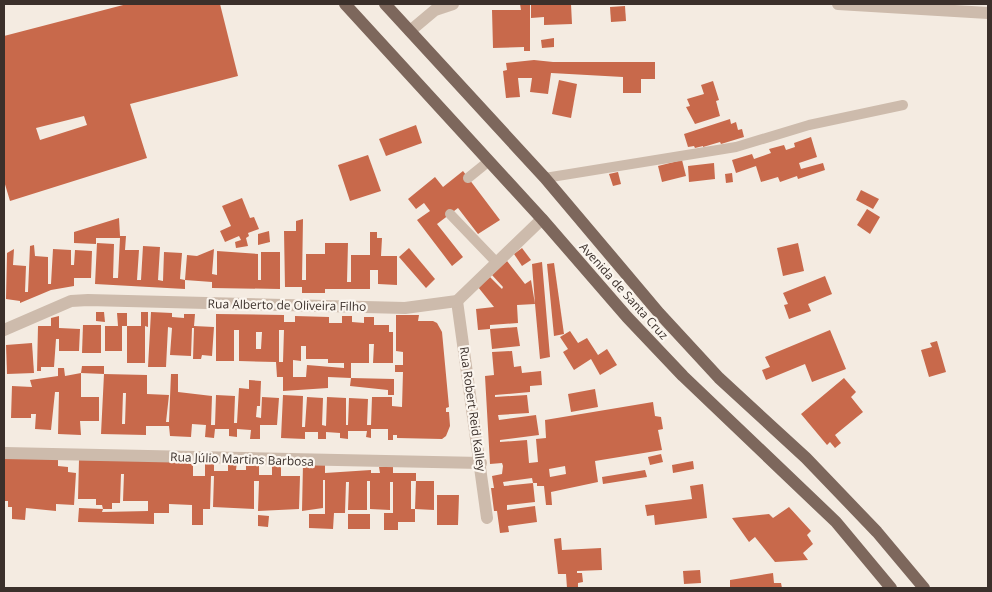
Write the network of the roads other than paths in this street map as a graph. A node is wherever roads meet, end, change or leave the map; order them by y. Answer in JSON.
{"nodes":[{"id":1,"x":345,"y":4,"type":"edge"},
{"id":2,"x":386,"y":4,"type":"edge"},
{"id":3,"x":453,"y":4,"type":"edge"},
{"id":4,"x":838,"y":4,"type":"edge"},
{"id":5,"x":988,"y":13,"type":"edge"},
{"id":6,"x":410,"y":31,"type":"junction"},
{"id":7,"x":902,"y":105,"type":"dead end"},
{"id":8,"x":489,"y":161,"type":"junction"},
{"id":9,"x":468,"y":178,"type":"dead end"},
{"id":10,"x":545,"y":178,"type":"junction"},
{"id":11,"x":450,"y":214,"type":"dead end"},
{"id":12,"x":542,"y":219,"type":"junction"},
{"id":13,"x":497,"y":263,"type":"junction"},
{"id":14,"x":458,"y":301,"type":"junction"},
{"id":15,"x":4,"y":330,"type":"edge"},
{"id":16,"x":4,"y":453,"type":"edge"},
{"id":17,"x":481,"y":463,"type":"junction"},
{"id":18,"x":487,"y":518,"type":"dead end"},
{"id":19,"x":892,"y":588,"type":"edge"},
{"id":20,"x":924,"y":588,"type":"edge"}],
"edges":[{"from":1,"to":8,"type":"main road","name":"Avenida de Santa Cruz"},
{"from":2,"to":6,"type":"main road","name":"Avenida de Santa Cruz"},
{"from":3,"to":6,"type":"street"},
{"from":4,"to":5,"type":"street"},
{"from":6,"to":10,"type":"main road","name":"Avenida de Santa Cruz"},
{"from":7,"to":10,"type":"lane"},
{"from":8,"to":9,"type":"lane"},
{"from":8,"to":12,"type":"main road","name":"Avenida de Santa Cruz"},
{"from":10,"to":20,"type":"main road","name":"Avenida de Santa Cruz"},
{"from":11,"to":13,"type":"lane"},
{"from":12,"to":13,"type":"street"},
{"from":12,"to":19,"type":"main road","name":"Avenida de Santa Cruz"},
{"from":13,"to":14,"type":"street"},
{"from":14,"to":15,"type":"street","name":"Rua Alberto de Oliveira Filho"},
{"from":14,"to":17,"type":"street","name":"Rua Robert Reid Kalley"},
{"from":16,"to":17,"type":"street","name":"Rua Júlio Martins Barbosa"},
{"from":17,"to":18,"type":"street","name":"Rua Robert Reid Kalley"}]}
